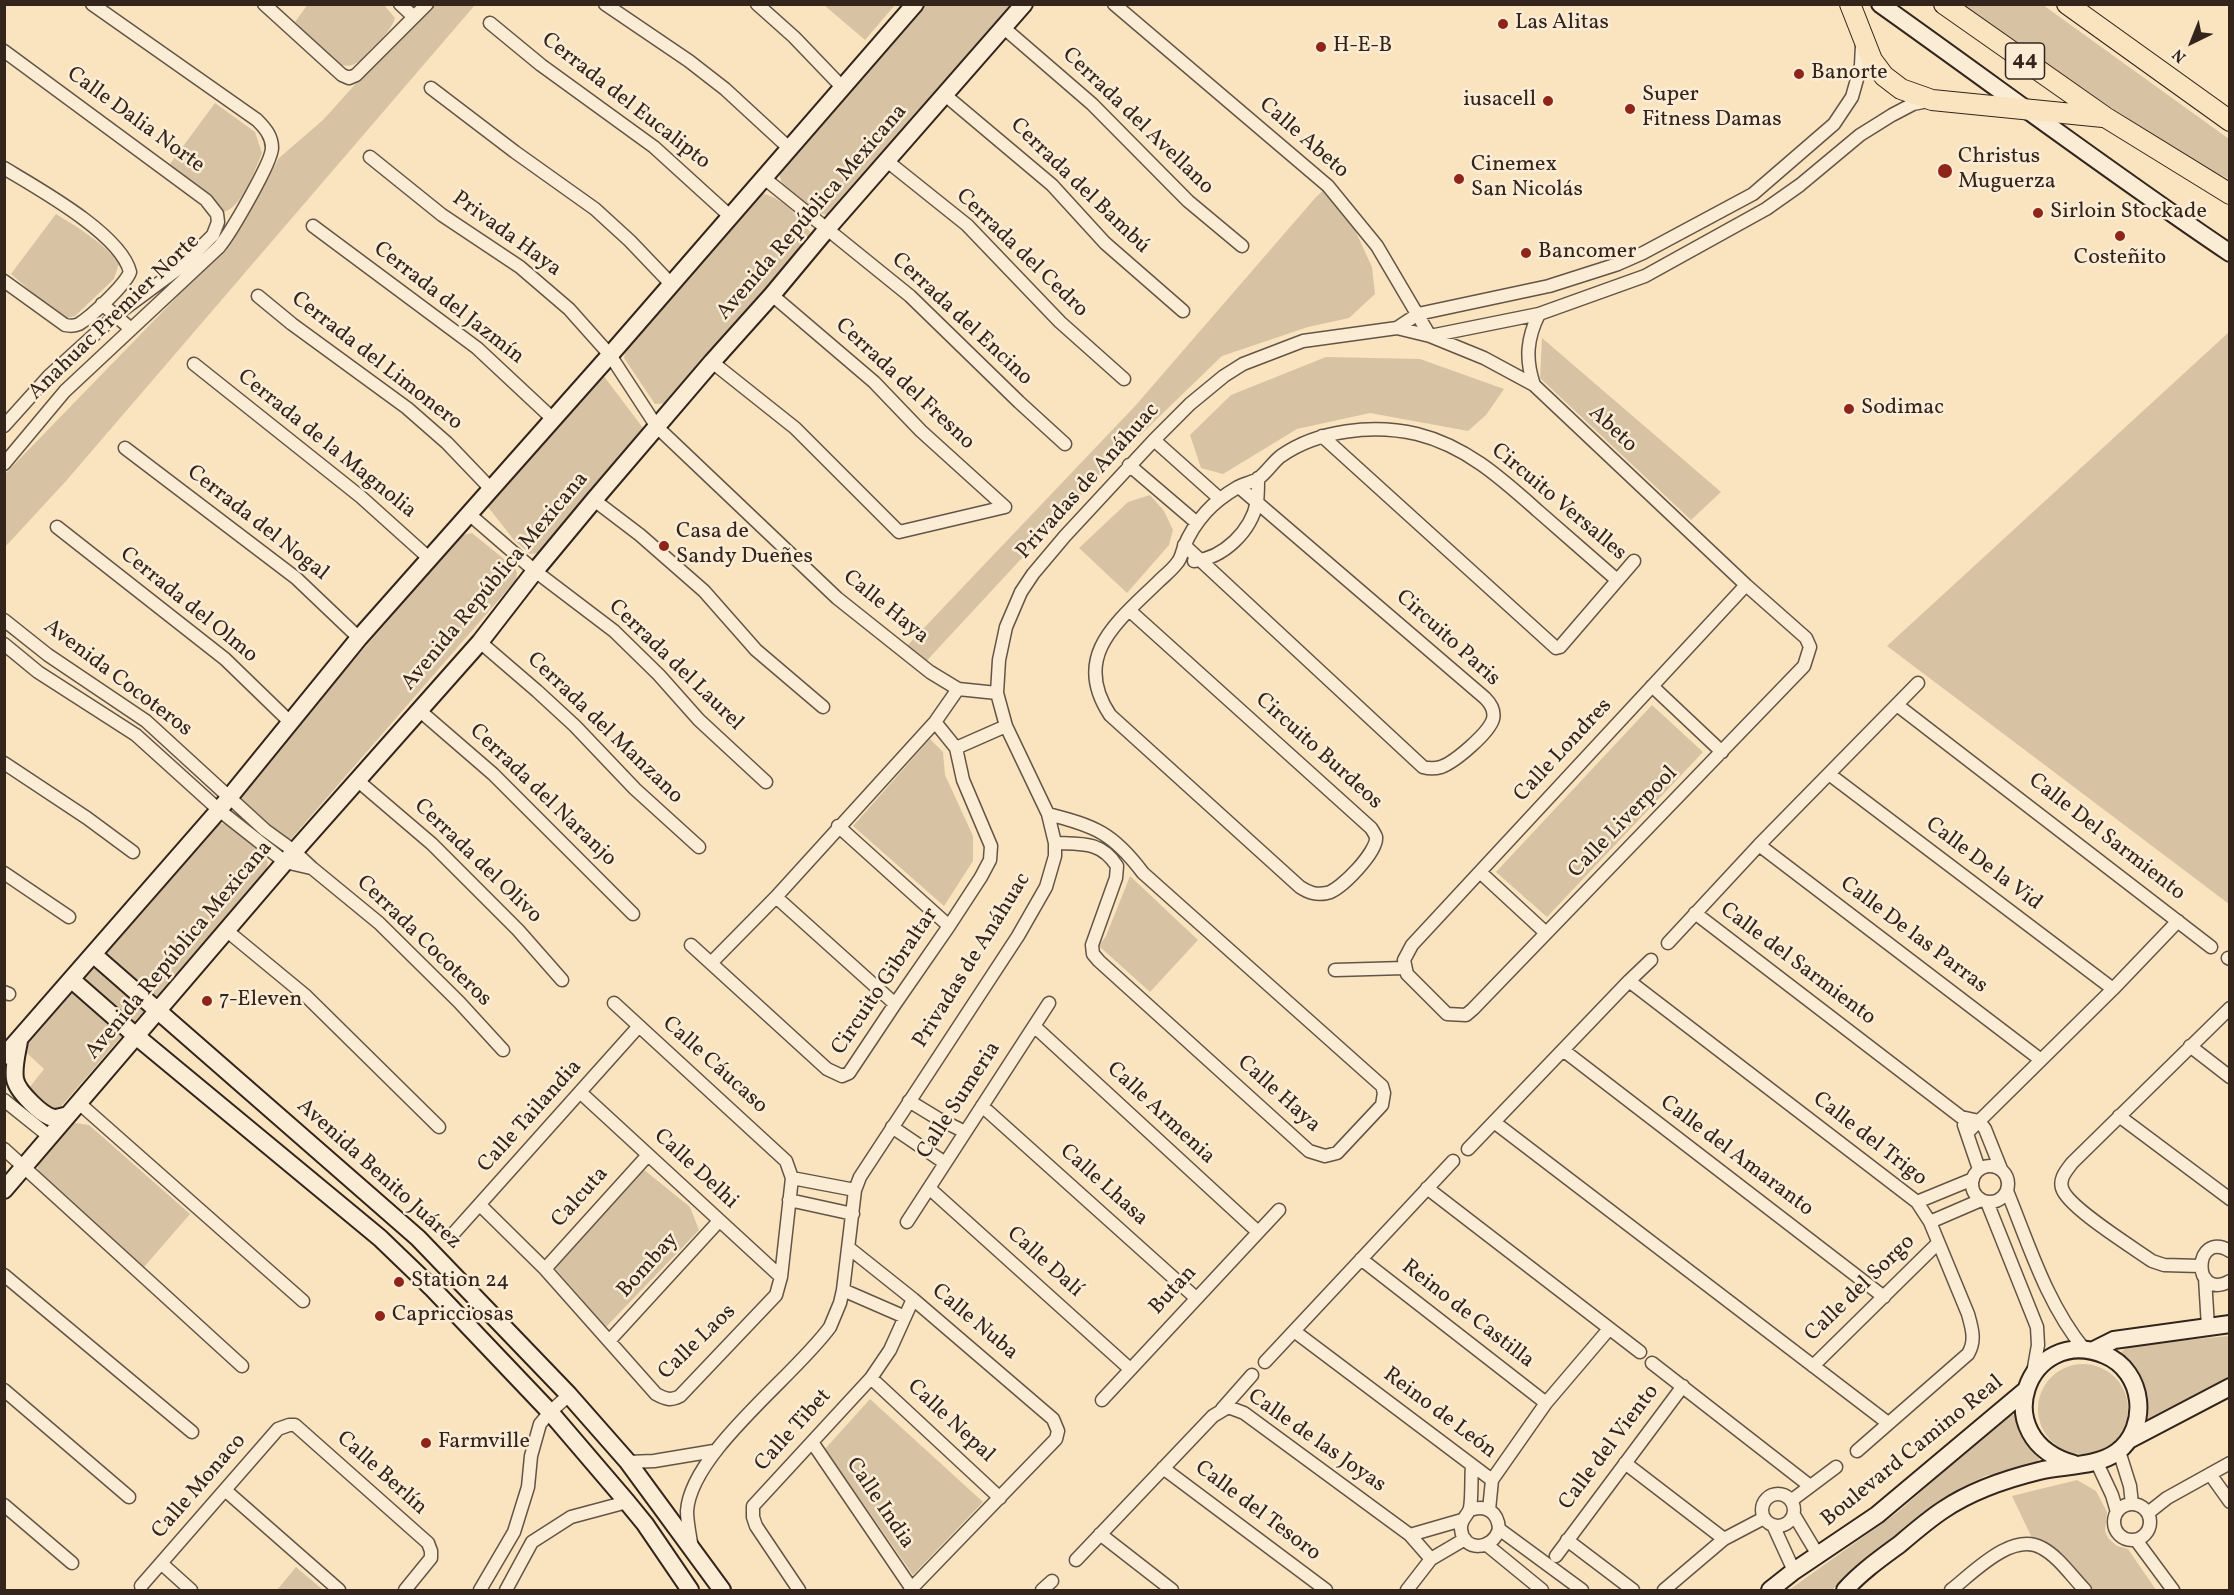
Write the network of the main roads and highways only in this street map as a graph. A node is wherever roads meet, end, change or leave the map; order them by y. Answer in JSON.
{"nodes":[{"id":1,"x":915,"y":4,"type":"edge"},
{"id":2,"x":1024,"y":4,"type":"edge"},
{"id":3,"x":1850,"y":4,"type":"edge"},
{"id":4,"x":1880,"y":4,"type":"edge"},
{"id":5,"x":1944,"y":4,"type":"edge"},
{"id":6,"x":2067,"y":4,"type":"edge"},
{"id":7,"x":2028,"y":110,"type":"junction"},
{"id":8,"x":2105,"y":117,"type":"junction"},
{"id":9,"x":2229,"y":121,"type":"edge"},
{"id":10,"x":2229,"y":194,"type":"edge"},
{"id":11,"x":2229,"y":253,"type":"edge"},
{"id":12,"x":94,"y":955,"type":"junction"},
{"id":13,"x":72,"y":980,"type":"junction"},
{"id":14,"x":158,"y":1009,"type":"junction"},
{"id":15,"x":136,"y":1036,"type":"junction"},
{"id":16,"x":19,"y":1041,"type":"junction"},
{"id":17,"x":5,"y":1055,"type":"edge"},
{"id":18,"x":74,"y":1109,"type":"junction"},
{"id":19,"x":4,"y":1190,"type":"edge"},
{"id":20,"x":2229,"y":1324,"type":"edge"},
{"id":21,"x":2089,"y":1350,"type":"junction"},
{"id":22,"x":2029,"y":1382,"type":"junction"},
{"id":23,"x":2229,"y":1387,"type":"edge"},
{"id":24,"x":2124,"y":1445,"type":"junction"},
{"id":25,"x":2074,"y":1464,"type":"junction"},
{"id":26,"x":645,"y":1524,"type":"junction"},
{"id":27,"x":692,"y":1548,"type":"junction"},
{"id":28,"x":690,"y":1590,"type":"edge"},
{"id":29,"x":722,"y":1590,"type":"edge"},
{"id":30,"x":1770,"y":1590,"type":"edge"},
{"id":31,"x":1845,"y":1590,"type":"edge"}],
"edges":[{"from":1,"to":12,"type":"main road"},
{"from":2,"to":14,"type":"main road","name":"Avenida República Mexicana"},
{"from":3,"to":7,"type":"main road"},
{"from":4,"to":7,"type":"main road"},
{"from":5,"to":8,"type":"main road","number":"44"},
{"from":6,"to":9,"type":"main road"},
{"from":7,"to":8,"type":"main road"},
{"from":7,"to":11,"type":"main road"},
{"from":8,"to":10,"type":"main road","number":"44"},
{"from":12,"to":13,"type":"main road"},
{"from":12,"to":14,"type":"main road","name":"Avenida Benito Juárez"},
{"from":13,"to":15,"type":"main road","name":"Avenida Benito Juárez"},
{"from":13,"to":16,"type":"main road"},
{"from":14,"to":15,"type":"main road","name":"Avenida República Mexicana"},
{"from":14,"to":27,"type":"main road","name":"Avenida Benito Juárez"},
{"from":15,"to":18,"type":"main road","name":"Avenida República Mexicana"},
{"from":15,"to":26,"type":"main road","name":"Avenida Benito Juárez"},
{"from":16,"to":17,"type":"main road"},
{"from":16,"to":18,"type":"main road"},
{"from":18,"to":19,"type":"main road","name":"Avenida República Mexicana"},
{"from":20,"to":21,"type":"main road"},
{"from":21,"to":22,"type":"main road"},
{"from":21,"to":24,"type":"main road"},
{"from":22,"to":25,"type":"main road"},
{"from":22,"to":30,"type":"main road","name":"Boulevard Camino Real"},
{"from":23,"to":24,"type":"main road"},
{"from":24,"to":25,"type":"main road"},
{"from":25,"to":31,"type":"main road"},
{"from":26,"to":27,"type":"main road"},
{"from":26,"to":28,"type":"main road","name":"Avenida Benito Juárez"},
{"from":27,"to":29,"type":"main road","name":"Avenida Benito Juárez"}]}
